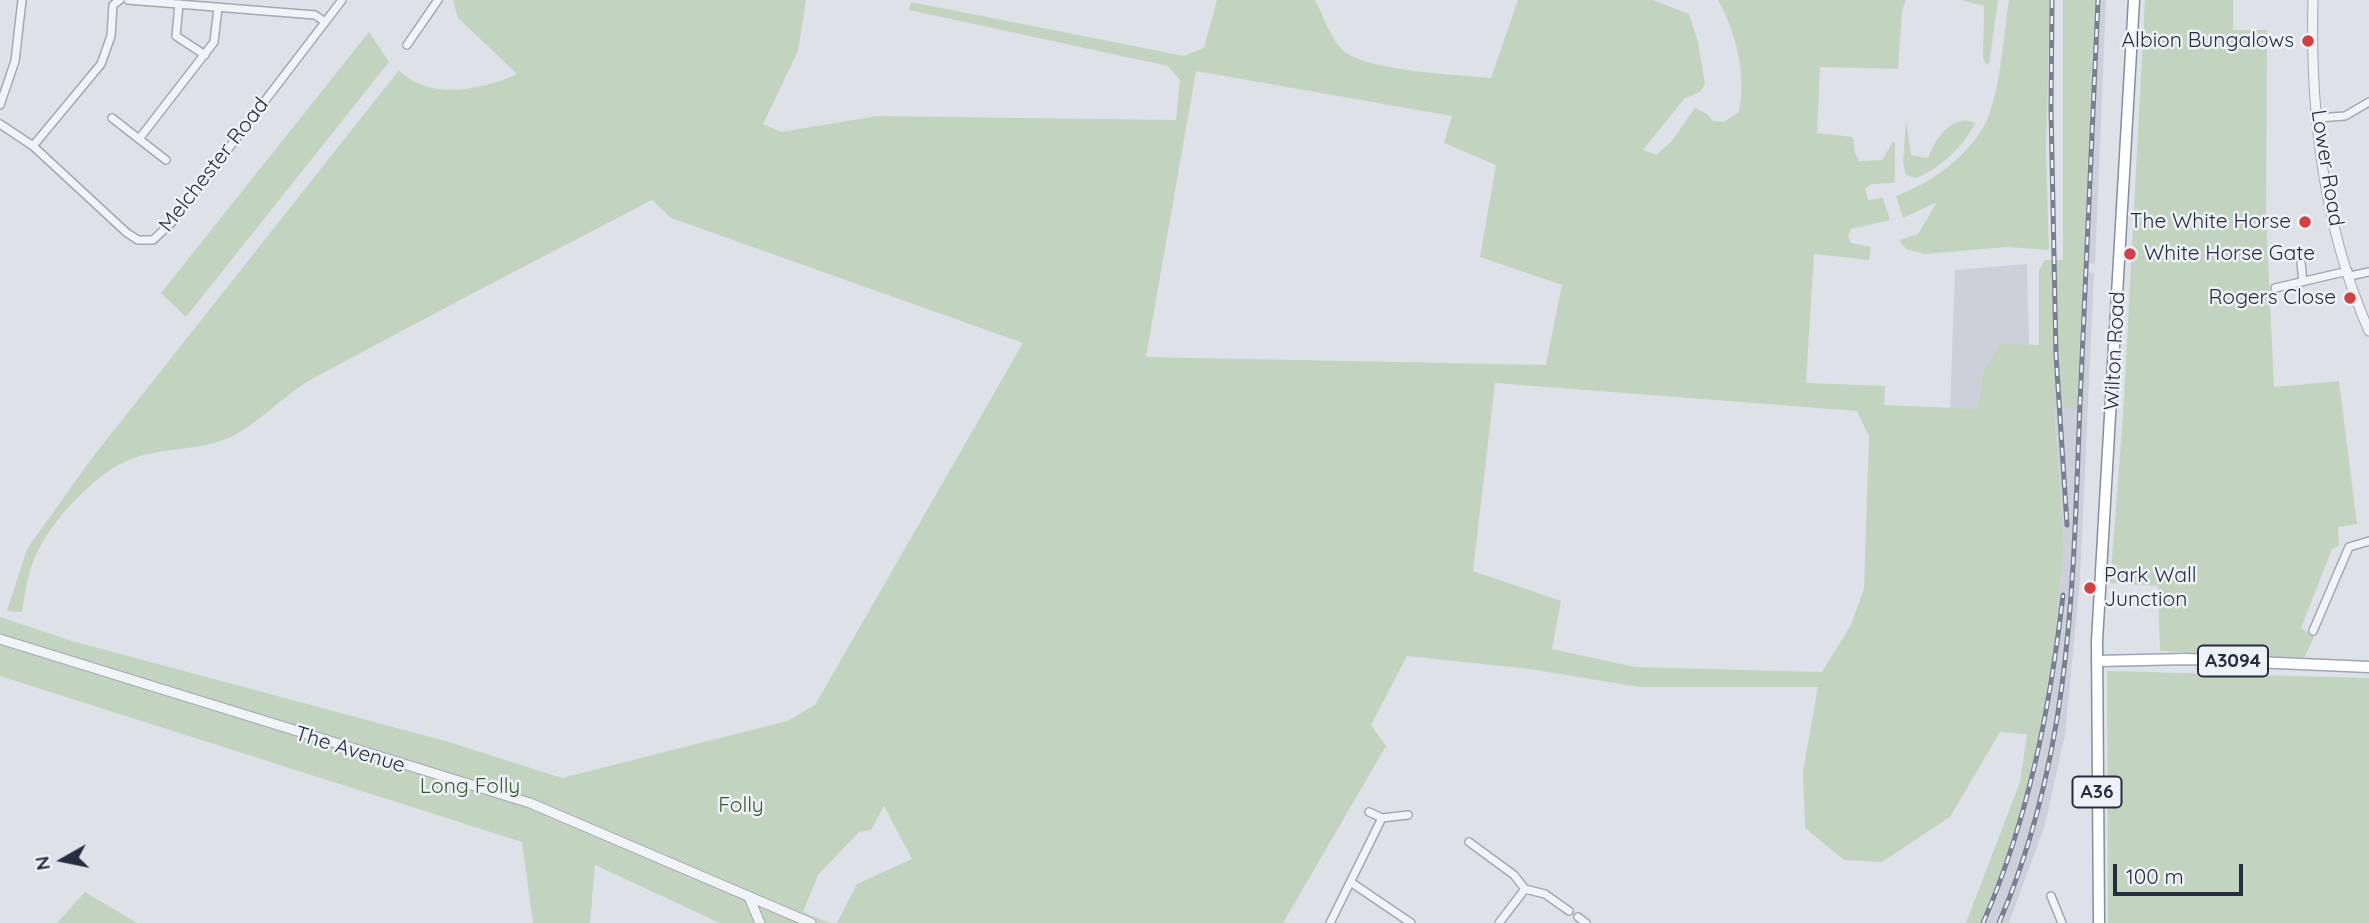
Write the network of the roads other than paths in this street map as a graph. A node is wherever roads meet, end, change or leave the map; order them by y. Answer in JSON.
{"nodes":[{"id":1,"x":22,"y":0,"type":"edge"},
{"id":2,"x":120,"y":0,"type":"edge"},
{"id":3,"x":128,"y":0,"type":"edge"},
{"id":4,"x":342,"y":0,"type":"edge"},
{"id":5,"x":438,"y":0,"type":"edge"},
{"id":6,"x":2134,"y":0,"type":"edge"},
{"id":7,"x":2312,"y":0,"type":"edge"},
{"id":8,"x":179,"y":4,"type":"junction"},
{"id":9,"x":218,"y":8,"type":"junction"},
{"id":10,"x":325,"y":22,"type":"junction"},
{"id":11,"x":407,"y":45,"type":"dead end"},
{"id":12,"x":205,"y":55,"type":"junction"},
{"id":13,"x":1,"y":101,"type":"edge"},
{"id":14,"x":2369,"y":102,"type":"edge"},
{"id":15,"x":112,"y":118,"type":"dead end"},
{"id":16,"x":2318,"y":118,"type":"junction"},
{"id":17,"x":0,"y":124,"type":"edge"},
{"id":18,"x":139,"y":139,"type":"junction"},
{"id":19,"x":33,"y":146,"type":"junction"},
{"id":20,"x":166,"y":160,"type":"dead end"},
{"id":21,"x":2301,"y":263,"type":"dead end"},
{"id":22,"x":2369,"y":272,"type":"edge"},
{"id":23,"x":2349,"y":273,"type":"junction"},
{"id":24,"x":2303,"y":282,"type":"junction"},
{"id":25,"x":2275,"y":288,"type":"dead end"},
{"id":26,"x":2365,"y":314,"type":"edge"},
{"id":27,"x":2369,"y":331,"type":"edge"},
{"id":28,"x":2369,"y":541,"type":"edge"},
{"id":29,"x":2314,"y":631,"type":"dead end"},
{"id":30,"x":0,"y":639,"type":"edge"},
{"id":31,"x":2096,"y":661,"type":"junction"},
{"id":32,"x":2369,"y":667,"type":"edge"},
{"id":33,"x":1369,"y":811,"type":"dead end"},
{"id":34,"x":1408,"y":816,"type":"dead end"},
{"id":35,"x":1382,"y":818,"type":"junction"},
{"id":36,"x":1469,"y":842,"type":"dead end"},
{"id":37,"x":1352,"y":883,"type":"junction"},
{"id":38,"x":1525,"y":889,"type":"junction"},
{"id":39,"x":2051,"y":896,"type":"dead end"},
{"id":40,"x":749,"y":897,"type":"junction"},
{"id":41,"x":1569,"y":911,"type":"dead end"},
{"id":42,"x":1578,"y":917,"type":"dead end"},
{"id":43,"x":760,"y":923,"type":"edge"},
{"id":44,"x":811,"y":923,"type":"edge"},
{"id":45,"x":1330,"y":923,"type":"edge"},
{"id":46,"x":1411,"y":923,"type":"edge"},
{"id":47,"x":1499,"y":923,"type":"edge"},
{"id":48,"x":1586,"y":923,"type":"edge"},
{"id":49,"x":2062,"y":923,"type":"edge"},
{"id":50,"x":2099,"y":923,"type":"edge"}],
"edges":[{"from":1,"to":13,"type":"street"},
{"from":2,"to":19,"type":"street"},
{"from":3,"to":8,"type":"street"},
{"from":4,"to":10,"type":"street","name":"Melchester Road"},
{"from":5,"to":11,"type":"street"},
{"from":6,"to":31,"type":"main road","name":"Wilton Road","number":"A36"},
{"from":7,"to":16,"type":"street","name":"Lower Road"},
{"from":8,"to":9,"type":"street"},
{"from":8,"to":12,"type":"street"},
{"from":9,"to":10,"type":"street"},
{"from":9,"to":12,"type":"street"},
{"from":10,"to":19,"type":"street","name":"Melchester Road"},
{"from":12,"to":18,"type":"street"},
{"from":14,"to":16,"type":"street"},
{"from":15,"to":18,"type":"street"},
{"from":16,"to":23,"type":"street","name":"Lower Road"},
{"from":17,"to":19,"type":"street","name":"Melchester Road"},
{"from":18,"to":20,"type":"street"},
{"from":21,"to":24,"type":"street"},
{"from":22,"to":23,"type":"street"},
{"from":23,"to":24,"type":"street"},
{"from":23,"to":26,"type":"street","name":"Lower Road"},
{"from":24,"to":25,"type":"street"},
{"from":26,"to":27,"type":"street","name":"Lower Road"},
{"from":28,"to":29,"type":"street"},
{"from":30,"to":40,"type":"street","name":"The Avenue"},
{"from":31,"to":32,"type":"main road","number":"A3094"},
{"from":31,"to":50,"type":"main road","number":"A36"},
{"from":33,"to":35,"type":"street"},
{"from":34,"to":35,"type":"street"},
{"from":35,"to":37,"type":"street"},
{"from":36,"to":38,"type":"street"},
{"from":37,"to":45,"type":"street"},
{"from":37,"to":46,"type":"street"},
{"from":38,"to":41,"type":"street"},
{"from":38,"to":47,"type":"street"},
{"from":39,"to":49,"type":"street"},
{"from":40,"to":43,"type":"street"},
{"from":40,"to":44,"type":"street","name":"The Avenue"},
{"from":42,"to":48,"type":"street"}]}
